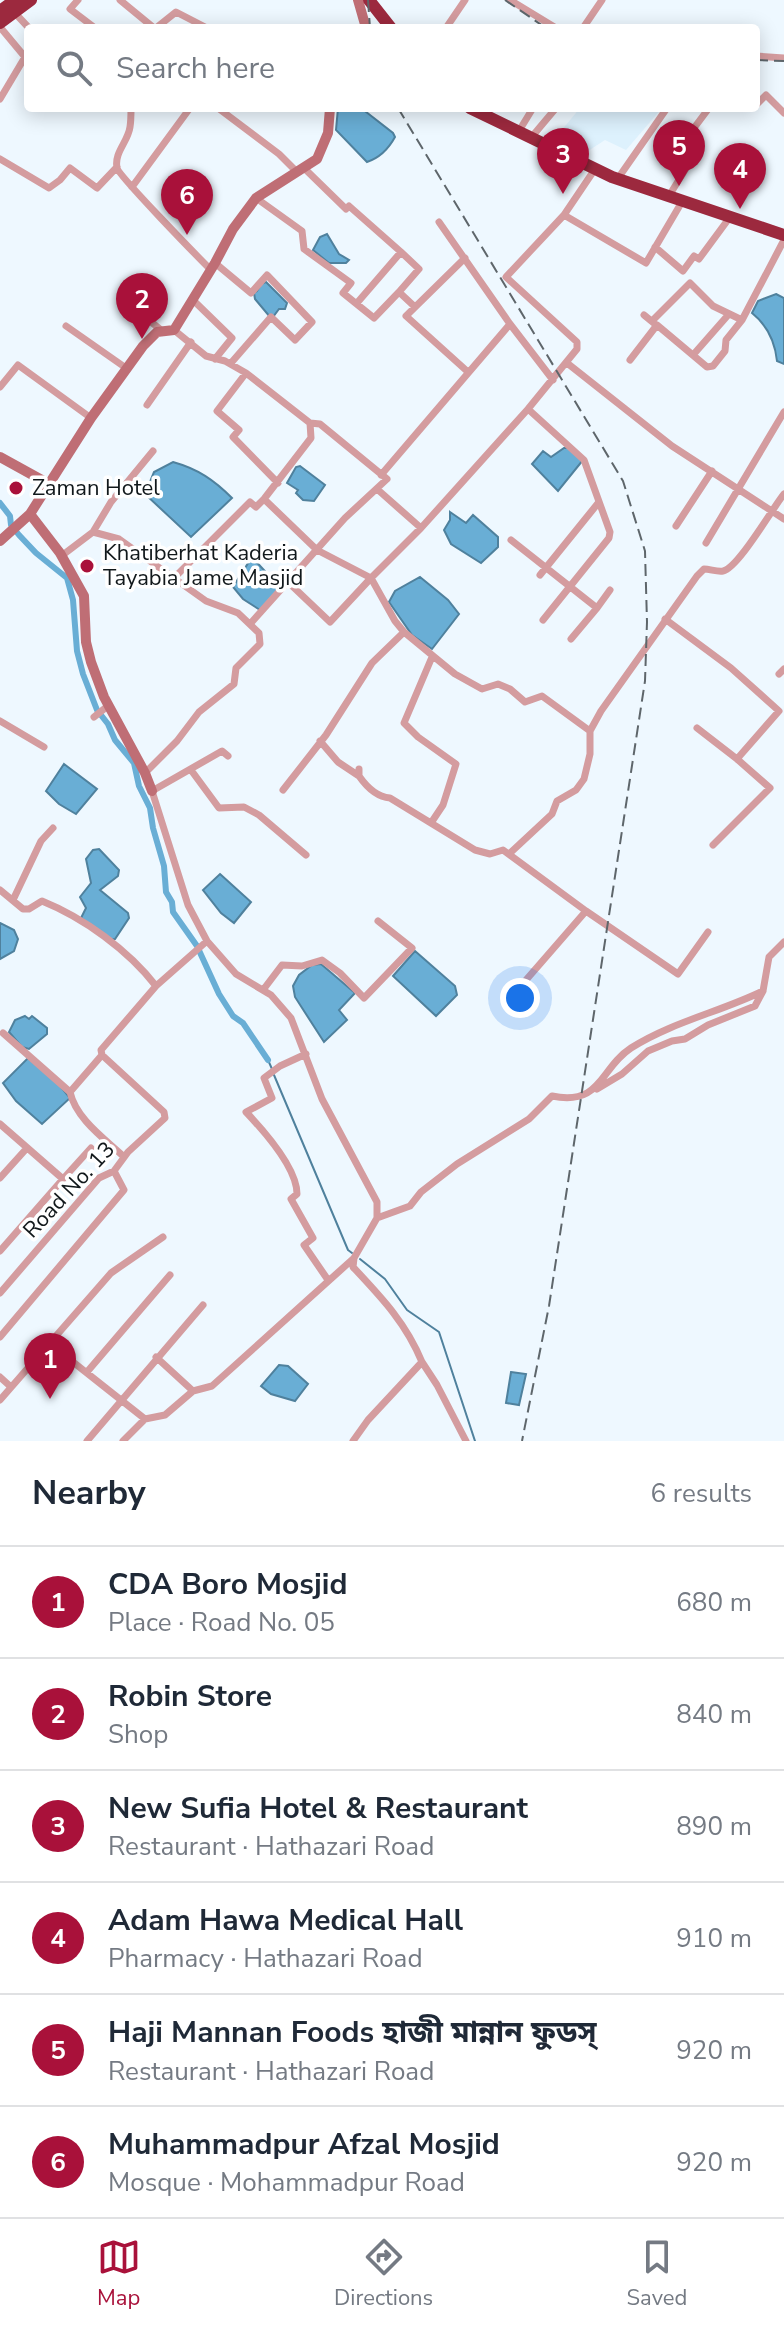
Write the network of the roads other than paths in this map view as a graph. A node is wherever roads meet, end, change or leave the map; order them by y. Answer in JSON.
{"nodes":[{"id":1,"x":22,"y":0,"type":"edge"},
{"id":2,"x":31,"y":0,"type":"edge"},
{"id":3,"x":78,"y":0,"type":"edge"},
{"id":4,"x":120,"y":0,"type":"edge"},
{"id":5,"x":360,"y":0,"type":"edge"},
{"id":6,"x":369,"y":0,"type":"edge"},
{"id":7,"x":465,"y":0,"type":"edge"},
{"id":8,"x":510,"y":0,"type":"edge"},
{"id":9,"x":602,"y":0,"type":"edge"},
{"id":10,"x":15,"y":6,"type":"edge"},
{"id":11,"x":0,"y":14,"type":"edge"},
{"id":12,"x":26,"y":24,"type":"edge"},
{"id":13,"x":90,"y":24,"type":"edge"},
{"id":14,"x":150,"y":24,"type":"edge"},
{"id":15,"x":160,"y":24,"type":"edge"},
{"id":16,"x":199,"y":24,"type":"edge"},
{"id":17,"x":365,"y":24,"type":"edge"},
{"id":18,"x":380,"y":24,"type":"edge"},
{"id":19,"x":388,"y":24,"type":"edge"},
{"id":20,"x":449,"y":24,"type":"edge"},
{"id":21,"x":549,"y":24,"type":"edge"},
{"id":22,"x":586,"y":24,"type":"edge"},
{"id":23,"x":0,"y":25,"type":"edge"},
{"id":24,"x":24,"y":53,"type":"edge"},
{"id":25,"x":760,"y":56,"type":"edge"},
{"id":26,"x":784,"y":58,"type":"edge"},
{"id":27,"x":24,"y":61,"type":"edge"},
{"id":28,"x":0,"y":99,"type":"edge"},
{"id":29,"x":760,"y":101,"type":"edge"},
{"id":30,"x":131,"y":112,"type":"edge"},
{"id":31,"x":187,"y":112,"type":"edge"},
{"id":32,"x":223,"y":112,"type":"edge"},
{"id":33,"x":330,"y":112,"type":"edge"},
{"id":34,"x":478,"y":112,"type":"edge"},
{"id":35,"x":495,"y":112,"type":"edge"},
{"id":36,"x":531,"y":112,"type":"edge"},
{"id":37,"x":553,"y":112,"type":"edge"},
{"id":38,"x":664,"y":112,"type":"edge"},
{"id":39,"x":706,"y":112,"type":"edge"},
{"id":40,"x":784,"y":113,"type":"edge"},
{"id":41,"x":522,"y":126,"type":"junction"},
{"id":42,"x":535,"y":133,"type":"junction"},
{"id":43,"x":0,"y":159,"type":"edge"},
{"id":44,"x":117,"y":167,"type":"junction"},
{"id":45,"x":595,"y":169,"type":"junction"},
{"id":46,"x":301,"y":171,"type":"junction"},
{"id":47,"x":621,"y":174,"type":"junction"},
{"id":48,"x":132,"y":187,"type":"junction"},
{"id":49,"x":672,"y":191,"type":"junction"},
{"id":50,"x":256,"y":198,"type":"junction"},
{"id":51,"x":683,"y":200,"type":"junction"},
{"id":52,"x":564,"y":215,"type":"junction"},
{"id":53,"x":730,"y":217,"type":"junction"},
{"id":54,"x":439,"y":222,"type":"dead end"},
{"id":55,"x":784,"y":235,"type":"edge"},
{"id":56,"x":655,"y":247,"type":"junction"},
{"id":57,"x":401,"y":252,"type":"junction"},
{"id":58,"x":465,"y":258,"type":"junction"},
{"id":59,"x":213,"y":266,"type":"junction"},
{"id":60,"x":399,"y":292,"type":"junction"},
{"id":61,"x":193,"y":300,"type":"junction"},
{"id":62,"x":128,"y":303,"type":"dead end"},
{"id":63,"x":357,"y":303,"type":"junction"},
{"id":64,"x":415,"y":307,"type":"junction"},
{"id":65,"x":729,"y":314,"type":"junction"},
{"id":66,"x":644,"y":315,"type":"dead end"},
{"id":67,"x":742,"y":320,"type":"junction"},
{"id":68,"x":655,"y":323,"type":"junction"},
{"id":69,"x":510,"y":324,"type":"junction"},
{"id":70,"x":66,"y":326,"type":"dead end"},
{"id":71,"x":161,"y":330,"type":"junction"},
{"id":72,"x":174,"y":330,"type":"junction"},
{"id":73,"x":191,"y":342,"type":"junction"},
{"id":74,"x":693,"y":355,"type":"junction"},
{"id":75,"x":215,"y":359,"type":"junction"},
{"id":76,"x":630,"y":360,"type":"dead end"},
{"id":77,"x":231,"y":363,"type":"junction"},
{"id":78,"x":567,"y":363,"type":"junction"},
{"id":79,"x":126,"y":368,"type":"junction"},
{"id":80,"x":468,"y":372,"type":"junction"},
{"id":81,"x":246,"y":373,"type":"junction"},
{"id":82,"x":553,"y":380,"type":"junction"},
{"id":83,"x":0,"y":387,"type":"edge"},
{"id":84,"x":147,"y":405,"type":"dead end"},
{"id":85,"x":528,"y":409,"type":"junction"},
{"id":86,"x":784,"y":412,"type":"edge"},
{"id":87,"x":91,"y":418,"type":"junction"},
{"id":88,"x":310,"y":423,"type":"junction"},
{"id":89,"x":153,"y":451,"type":"dead end"},
{"id":90,"x":0,"y":457,"type":"edge"},
{"id":91,"x":712,"y":471,"type":"junction"},
{"id":92,"x":381,"y":475,"type":"junction"},
{"id":93,"x":278,"y":483,"type":"junction"},
{"id":94,"x":49,"y":484,"type":"junction"},
{"id":95,"x":740,"y":488,"type":"junction"},
{"id":96,"x":377,"y":489,"type":"junction"},
{"id":97,"x":784,"y":494,"type":"edge"},
{"id":98,"x":264,"y":499,"type":"junction"},
{"id":99,"x":599,"y":502,"type":"junction"},
{"id":100,"x":772,"y":509,"type":"junction"},
{"id":101,"x":30,"y":514,"type":"junction"},
{"id":102,"x":784,"y":519,"type":"edge"},
{"id":103,"x":676,"y":526,"type":"dead end"},
{"id":104,"x":421,"y":528,"type":"junction"},
{"id":105,"x":93,"y":532,"type":"junction"},
{"id":106,"x":511,"y":540,"type":"dead end"},
{"id":107,"x":0,"y":541,"type":"edge"},
{"id":108,"x":706,"y":543,"type":"dead end"},
{"id":109,"x":317,"y":550,"type":"junction"},
{"id":110,"x":60,"y":553,"type":"junction"},
{"id":111,"x":543,"y":572,"type":"junction"},
{"id":112,"x":174,"y":578,"type":"junction"},
{"id":113,"x":371,"y":578,"type":"junction"},
{"id":114,"x":288,"y":582,"type":"junction"},
{"id":115,"x":571,"y":588,"type":"junction"},
{"id":116,"x":610,"y":590,"type":"dead end"},
{"id":117,"x":597,"y":608,"type":"junction"},
{"id":118,"x":665,"y":619,"type":"junction"},
{"id":119,"x":543,"y":620,"type":"dead end"},
{"id":120,"x":250,"y":624,"type":"junction"},
{"id":121,"x":404,"y":632,"type":"junction"},
{"id":122,"x":571,"y":639,"type":"dead end"},
{"id":123,"x":432,"y":657,"type":"junction"},
{"id":124,"x":109,"y":705,"type":"junction"},
{"id":125,"x":94,"y":717,"type":"dead end"},
{"id":126,"x":0,"y":721,"type":"edge"},
{"id":127,"x":697,"y":728,"type":"dead end"},
{"id":128,"x":590,"y":731,"type":"junction"},
{"id":129,"x":320,"y":741,"type":"junction"},
{"id":130,"x":44,"y":747,"type":"dead end"},
{"id":131,"x":228,"y":756,"type":"dead end"},
{"id":132,"x":737,"y":759,"type":"junction"},
{"id":133,"x":191,"y":770,"type":"junction"},
{"id":134,"x":145,"y":773,"type":"junction"},
{"id":135,"x":283,"y":790,"type":"dead end"},
{"id":136,"x":152,"y":791,"type":"junction"},
{"id":137,"x":431,"y":823,"type":"junction"},
{"id":138,"x":53,"y":828,"type":"dead end"},
{"id":139,"x":713,"y":845,"type":"dead end"},
{"id":140,"x":509,"y":854,"type":"junction"},
{"id":141,"x":306,"y":855,"type":"dead end"},
{"id":142,"x":0,"y":890,"type":"edge"},
{"id":143,"x":13,"y":900,"type":"junction"},
{"id":144,"x":586,"y":911,"type":"junction"},
{"id":145,"x":378,"y":921,"type":"dead end"},
{"id":146,"x":708,"y":932,"type":"dead end"},
{"id":147,"x":207,"y":941,"type":"junction"},
{"id":148,"x":784,"y":942,"type":"edge"},
{"id":149,"x":526,"y":980,"type":"dead end"},
{"id":150,"x":156,"y":986,"type":"junction"},
{"id":151,"x":263,"y":990,"type":"junction"},
{"id":152,"x":763,"y":991,"type":"junction"},
{"id":153,"x":1,"y":1033,"type":"edge"},
{"id":154,"x":306,"y":1054,"type":"junction"},
{"id":155,"x":102,"y":1055,"type":"junction"},
{"id":156,"x":70,"y":1092,"type":"junction"},
{"id":157,"x":589,"y":1094,"type":"junction"},
{"id":158,"x":0,"y":1124,"type":"edge"},
{"id":159,"x":27,"y":1148,"type":"junction"},
{"id":160,"x":91,"y":1148,"type":"dead end"},
{"id":161,"x":124,"y":1157,"type":"junction"},
{"id":162,"x":114,"y":1171,"type":"junction"},
{"id":163,"x":0,"y":1178,"type":"edge"},
{"id":164,"x":63,"y":1179,"type":"junction"},
{"id":165,"x":377,"y":1218,"type":"junction"},
{"id":166,"x":163,"y":1237,"type":"dead end"},
{"id":167,"x":0,"y":1251,"type":"edge"},
{"id":168,"x":354,"y":1258,"type":"junction"},
{"id":169,"x":170,"y":1275,"type":"dead end"},
{"id":170,"x":328,"y":1280,"type":"junction"},
{"id":171,"x":0,"y":1293,"type":"edge"},
{"id":172,"x":203,"y":1305,"type":"dead end"},
{"id":173,"x":0,"y":1337,"type":"edge"},
{"id":174,"x":49,"y":1343,"type":"junction"},
{"id":175,"x":156,"y":1357,"type":"junction"},
{"id":176,"x":422,"y":1362,"type":"junction"},
{"id":177,"x":87,"y":1372,"type":"junction"},
{"id":178,"x":0,"y":1377,"type":"edge"},
{"id":179,"x":11,"y":1387,"type":"junction"},
{"id":180,"x":193,"y":1391,"type":"junction"},
{"id":181,"x":121,"y":1399,"type":"junction"},
{"id":182,"x":0,"y":1400,"type":"edge"},
{"id":183,"x":145,"y":1419,"type":"junction"},
{"id":184,"x":87,"y":1441,"type":"edge"},
{"id":185,"x":123,"y":1441,"type":"edge"},
{"id":186,"x":353,"y":1441,"type":"edge"},
{"id":187,"x":466,"y":1441,"type":"edge"}],
"edges":[{"from":1,"to":11,"type":"highway"},
{"from":2,"to":10,"type":"highway"},
{"from":3,"to":13,"type":"street"},
{"from":4,"to":14,"type":"street"},
{"from":5,"to":17,"type":"street"},
{"from":5,"to":18,"type":"highway"},
{"from":6,"to":19,"type":"highway"},
{"from":7,"to":20,"type":"street"},
{"from":8,"to":21,"type":"street"},
{"from":9,"to":22,"type":"street"},
{"from":10,"to":11,"type":"highway"},
{"from":10,"to":12,"type":"street"},
{"from":10,"to":23,"type":"highway"},
{"from":15,"to":16,"type":"street"},
{"from":23,"to":24,"type":"street"},
{"from":25,"to":26,"type":"street"},
{"from":27,"to":28,"type":"street"},
{"from":29,"to":40,"type":"street"},
{"from":30,"to":44,"type":"street"},
{"from":31,"to":48,"type":"street"},
{"from":32,"to":46,"type":"street"},
{"from":33,"to":46,"type":"street"},
{"from":34,"to":45,"type":"highway"},
{"from":35,"to":41,"type":"highway"},
{"from":36,"to":41,"type":"street"},
{"from":37,"to":42,"type":"street"},
{"from":38,"to":47,"type":"street"},
{"from":39,"to":49,"type":"street"},
{"from":41,"to":42,"type":"highway"},
{"from":42,"to":47,"type":"highway"},
{"from":43,"to":44,"type":"street"},
{"from":44,"to":48,"type":"street"},
{"from":45,"to":51,"type":"highway"},
{"from":45,"to":52,"type":"street"},
{"from":46,"to":50,"type":"street"},
{"from":46,"to":57,"type":"street"},
{"from":47,"to":49,"type":"highway"},
{"from":48,"to":59,"type":"street"},
{"from":49,"to":55,"type":"highway"},
{"from":50,"to":59,"type":"street"},
{"from":50,"to":63,"type":"street"},
{"from":51,"to":53,"type":"highway"},
{"from":51,"to":56,"type":"street"},
{"from":52,"to":56,"type":"street"},
{"from":52,"to":78,"type":"street"},
{"from":53,"to":55,"type":"highway"},
{"from":53,"to":56,"type":"street"},
{"from":54,"to":58,"type":"street"},
{"from":55,"to":67,"type":"street"},
{"from":57,"to":60,"type":"street"},
{"from":57,"to":63,"type":"street"},
{"from":58,"to":64,"type":"street"},
{"from":58,"to":69,"type":"street"},
{"from":59,"to":61,"type":"street"},
{"from":59,"to":77,"type":"street"},
{"from":60,"to":63,"type":"street"},
{"from":60,"to":64,"type":"street"},
{"from":61,"to":72,"type":"street"},
{"from":61,"to":75,"type":"street"},
{"from":62,"to":71,"type":"street"},
{"from":64,"to":80,"type":"street"},
{"from":65,"to":67,"type":"street"},
{"from":65,"to":68,"type":"street"},
{"from":65,"to":74,"type":"street"},
{"from":66,"to":68,"type":"street"},
{"from":67,"to":74,"type":"street"},
{"from":68,"to":74,"type":"street"},
{"from":68,"to":76,"type":"street"},
{"from":69,"to":80,"type":"street"},
{"from":69,"to":82,"type":"street"},
{"from":70,"to":79,"type":"street"},
{"from":71,"to":72,"type":"street"},
{"from":71,"to":79,"type":"street"},
{"from":72,"to":73,"type":"street"},
{"from":73,"to":75,"type":"street"},
{"from":73,"to":84,"type":"street"},
{"from":75,"to":77,"type":"street"},
{"from":77,"to":81,"type":"street"},
{"from":78,"to":82,"type":"street"},
{"from":78,"to":91,"type":"street"},
{"from":79,"to":87,"type":"street"},
{"from":80,"to":92,"type":"street"},
{"from":81,"to":88,"type":"street"},
{"from":81,"to":93,"type":"street"},
{"from":82,"to":85,"type":"street"},
{"from":83,"to":87,"type":"street"},
{"from":85,"to":99,"type":"street"},
{"from":85,"to":104,"type":"street"},
{"from":86,"to":95,"type":"street"},
{"from":87,"to":94,"type":"street"},
{"from":88,"to":92,"type":"street"},
{"from":88,"to":93,"type":"street"},
{"from":89,"to":105,"type":"street"},
{"from":90,"to":94,"type":"street"},
{"from":91,"to":95,"type":"street"},
{"from":91,"to":103,"type":"street"},
{"from":92,"to":96,"type":"street"},
{"from":93,"to":98,"type":"street"},
{"from":94,"to":101,"type":"street"},
{"from":95,"to":100,"type":"street"},
{"from":95,"to":108,"type":"street"},
{"from":96,"to":104,"type":"street"},
{"from":96,"to":109,"type":"street"},
{"from":97,"to":100,"type":"street"},
{"from":98,"to":109,"type":"street"},
{"from":98,"to":112,"type":"street"},
{"from":99,"to":111,"type":"street"},
{"from":99,"to":115,"type":"street"},
{"from":100,"to":102,"type":"street"},
{"from":100,"to":118,"type":"street"},
{"from":101,"to":107,"type":"street"},
{"from":101,"to":110,"type":"street"},
{"from":104,"to":113,"type":"street"},
{"from":105,"to":110,"type":"street"},
{"from":105,"to":112,"type":"street"},
{"from":106,"to":111,"type":"street"},
{"from":109,"to":113,"type":"street"},
{"from":109,"to":114,"type":"street"},
{"from":110,"to":124,"type":"street"},
{"from":111,"to":115,"type":"street"},
{"from":112,"to":120,"type":"street"},
{"from":113,"to":114,"type":"street"},
{"from":113,"to":121,"type":"street"},
{"from":114,"to":120,"type":"street"},
{"from":115,"to":117,"type":"street"},
{"from":115,"to":119,"type":"street"},
{"from":116,"to":117,"type":"street"},
{"from":117,"to":122,"type":"street"},
{"from":118,"to":128,"type":"street"},
{"from":118,"to":132,"type":"street"},
{"from":120,"to":134,"type":"street"},
{"from":121,"to":123,"type":"street"},
{"from":121,"to":129,"type":"street"},
{"from":123,"to":128,"type":"street"},
{"from":123,"to":137,"type":"street"},
{"from":124,"to":125,"type":"street"},
{"from":124,"to":134,"type":"street"},
{"from":126,"to":130,"type":"street"},
{"from":127,"to":132,"type":"street"},
{"from":128,"to":140,"type":"street"},
{"from":129,"to":135,"type":"street"},
{"from":129,"to":137,"type":"street"},
{"from":131,"to":133,"type":"street"},
{"from":132,"to":139,"type":"street"},
{"from":133,"to":136,"type":"street"},
{"from":133,"to":141,"type":"street"},
{"from":134,"to":136,"type":"street"},
{"from":136,"to":147,"type":"street"},
{"from":137,"to":140,"type":"street"},
{"from":138,"to":143,"type":"street"},
{"from":140,"to":144,"type":"street"},
{"from":142,"to":143,"type":"street"},
{"from":143,"to":150,"type":"street"},
{"from":144,"to":146,"type":"street"},
{"from":144,"to":149,"type":"street"},
{"from":145,"to":151,"type":"street"},
{"from":147,"to":150,"type":"street"},
{"from":147,"to":151,"type":"street"},
{"from":148,"to":152,"type":"street"},
{"from":150,"to":155,"type":"street"},
{"from":151,"to":154,"type":"street"},
{"from":152,"to":157,"type":"street"},
{"from":152,"to":157,"type":"street"},
{"from":153,"to":156,"type":"street"},
{"from":154,"to":165,"type":"street"},
{"from":154,"to":170,"type":"street"},
{"from":155,"to":156,"type":"street"},
{"from":155,"to":161,"type":"street","name":"Road No. 13"},
{"from":156,"to":161,"type":"street"},
{"from":157,"to":165,"type":"street"},
{"from":158,"to":159,"type":"street"},
{"from":159,"to":163,"type":"street"},
{"from":159,"to":164,"type":"street"},
{"from":160,"to":164,"type":"street"},
{"from":161,"to":162,"type":"street","name":"Road No. 13"},
{"from":162,"to":171,"type":"street","name":"Road No. 13"},
{"from":162,"to":173,"type":"street"},
{"from":164,"to":167,"type":"street"},
{"from":165,"to":168,"type":"street"},
{"from":166,"to":174,"type":"street"},
{"from":168,"to":170,"type":"street"},
{"from":168,"to":176,"type":"street"},
{"from":169,"to":177,"type":"street"},
{"from":170,"to":180,"type":"street"},
{"from":172,"to":175,"type":"street"},
{"from":174,"to":177,"type":"street"},
{"from":174,"to":179,"type":"street"},
{"from":175,"to":180,"type":"street"},
{"from":175,"to":181,"type":"street"},
{"from":176,"to":186,"type":"street"},
{"from":176,"to":187,"type":"street"},
{"from":177,"to":181,"type":"street"},
{"from":178,"to":179,"type":"street"},
{"from":179,"to":182,"type":"street"},
{"from":180,"to":183,"type":"street"},
{"from":181,"to":183,"type":"street"},
{"from":181,"to":184,"type":"street"},
{"from":183,"to":185,"type":"street"}]}
